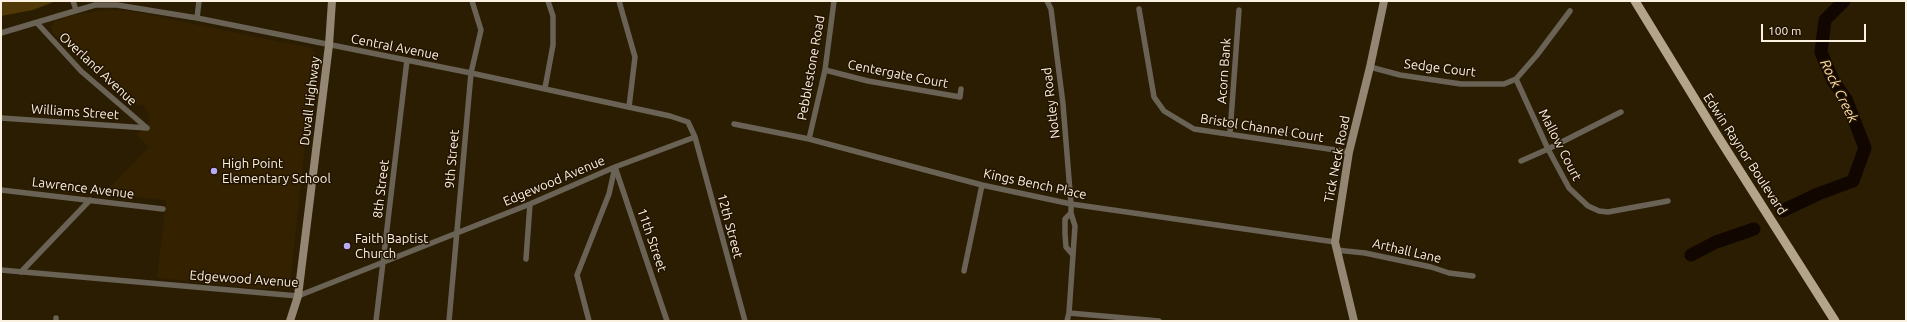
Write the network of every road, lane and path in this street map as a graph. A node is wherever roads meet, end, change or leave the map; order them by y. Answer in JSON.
{"nodes":[{"id":1,"x":73,"y":1,"type":"edge"},
{"id":2,"x":199,"y":1,"type":"edge"},
{"id":3,"x":332,"y":1,"type":"edge"},
{"id":4,"x":472,"y":1,"type":"edge"},
{"id":5,"x":548,"y":1,"type":"edge"},
{"id":6,"x":619,"y":1,"type":"edge"},
{"id":7,"x":834,"y":1,"type":"edge"},
{"id":8,"x":1046,"y":1,"type":"edge"},
{"id":9,"x":1384,"y":1,"type":"edge"},
{"id":10,"x":1635,"y":1,"type":"edge"},
{"id":11,"x":1140,"y":9,"type":"dead end"},
{"id":12,"x":78,"y":10,"type":"junction"},
{"id":13,"x":1239,"y":10,"type":"dead end"},
{"id":14,"x":1570,"y":11,"type":"dead end"},
{"id":15,"x":197,"y":18,"type":"junction"},
{"id":16,"x":37,"y":23,"type":"junction"},
{"id":17,"x":1,"y":33,"type":"edge"},
{"id":18,"x":329,"y":45,"type":"junction"},
{"id":19,"x":407,"y":60,"type":"junction"},
{"id":20,"x":1370,"y":67,"type":"junction"},
{"id":21,"x":825,"y":70,"type":"junction"},
{"id":22,"x":471,"y":73,"type":"junction"},
{"id":23,"x":1516,"y":79,"type":"junction"},
{"id":24,"x":544,"y":88,"type":"junction"},
{"id":25,"x":961,"y":89,"type":"dead end"},
{"id":26,"x":629,"y":107,"type":"junction"},
{"id":27,"x":1621,"y":112,"type":"dead end"},
{"id":28,"x":1,"y":118,"type":"edge"},
{"id":29,"x":734,"y":124,"type":"dead end"},
{"id":30,"x":147,"y":128,"type":"joint"},
{"id":31,"x":1230,"y":133,"type":"junction"},
{"id":32,"x":695,"y":137,"type":"junction"},
{"id":33,"x":809,"y":139,"type":"junction"},
{"id":34,"x":1548,"y":150,"type":"junction"},
{"id":35,"x":1349,"y":152,"type":"junction"},
{"id":36,"x":1521,"y":161,"type":"dead end"},
{"id":37,"x":616,"y":166,"type":"junction"},
{"id":38,"x":982,"y":185,"type":"junction"},
{"id":39,"x":1,"y":190,"type":"edge"},
{"id":40,"x":90,"y":200,"type":"junction"},
{"id":41,"x":1668,"y":201,"type":"dead end"},
{"id":42,"x":530,"y":204,"type":"junction"},
{"id":43,"x":1071,"y":204,"type":"junction"},
{"id":44,"x":163,"y":209,"type":"dead end"},
{"id":45,"x":1070,"y":213,"type":"junction"},
{"id":46,"x":457,"y":233,"type":"junction"},
{"id":47,"x":1336,"y":246,"type":"junction"},
{"id":48,"x":1073,"y":255,"type":"junction"},
{"id":49,"x":526,"y":259,"type":"dead end"},
{"id":50,"x":383,"y":262,"type":"junction"},
{"id":51,"x":1,"y":270,"type":"edge"},
{"id":52,"x":964,"y":271,"type":"dead end"},
{"id":53,"x":21,"y":272,"type":"junction"},
{"id":54,"x":1473,"y":276,"type":"dead end"},
{"id":55,"x":298,"y":296,"type":"junction"},
{"id":56,"x":1069,"y":312,"type":"junction"},
{"id":57,"x":290,"y":321,"type":"edge"},
{"id":58,"x":376,"y":321,"type":"edge"},
{"id":59,"x":449,"y":321,"type":"edge"},
{"id":60,"x":589,"y":321,"type":"edge"},
{"id":61,"x":667,"y":321,"type":"edge"},
{"id":62,"x":745,"y":321,"type":"edge"},
{"id":63,"x":1067,"y":321,"type":"edge"},
{"id":64,"x":1159,"y":321,"type":"edge"},
{"id":65,"x":1354,"y":321,"type":"edge"},
{"id":66,"x":1835,"y":321,"type":"edge"}],
"edges":[{"from":1,"to":12,"type":"street"},
{"from":2,"to":15,"type":"street"},
{"from":3,"to":18,"type":"street","name":"Duvall Highway"},
{"from":4,"to":22,"type":"street","name":"9th Street"},
{"from":5,"to":24,"type":"street"},
{"from":6,"to":26,"type":"street"},
{"from":7,"to":21,"type":"street","name":"Pebblestone Road"},
{"from":8,"to":43,"type":"street","name":"Notley Road"},
{"from":9,"to":20,"type":"street","name":"Tick Neck Road"},
{"from":10,"to":66,"type":"main road","name":"Edwin Raynor Boulevard"},
{"from":11,"to":31,"type":"street","name":"Bristol Channel Court"},
{"from":12,"to":15,"type":"street","name":"Central Avenue"},
{"from":12,"to":16,"type":"street","name":"Central Avenue"},
{"from":13,"to":31,"type":"street","name":"Acorn Bank"},
{"from":14,"to":23,"type":"street"},
{"from":15,"to":18,"type":"street","name":"Central Avenue"},
{"from":16,"to":17,"type":"street","name":"Central Avenue"},
{"from":16,"to":30,"type":"street","name":"Overland Avenue"},
{"from":18,"to":19,"type":"street","name":"Central Avenue"},
{"from":18,"to":55,"type":"street","name":"Duvall Highway"},
{"from":19,"to":22,"type":"street","name":"Central Avenue"},
{"from":19,"to":50,"type":"street","name":"8th Street"},
{"from":20,"to":23,"type":"street","name":"Sedge Court"},
{"from":20,"to":35,"type":"street","name":"Tick Neck Road"},
{"from":21,"to":25,"type":"street","name":"Centergate Court"},
{"from":21,"to":33,"type":"street","name":"Pebblestone Road"},
{"from":22,"to":24,"type":"street","name":"Central Avenue"},
{"from":22,"to":46,"type":"street","name":"9th Street"},
{"from":23,"to":34,"type":"street","name":"Mallow Court"},
{"from":24,"to":26,"type":"street","name":"Central Avenue"},
{"from":26,"to":32,"type":"street","name":"Central Avenue"},
{"from":27,"to":34,"type":"street"},
{"from":28,"to":30,"type":"street","name":"Williams Street"},
{"from":29,"to":33,"type":"street","name":"Kings Bench Place"},
{"from":31,"to":35,"type":"street","name":"Bristol Channel Court"},
{"from":32,"to":37,"type":"street","name":"Edgewood Avenue"},
{"from":32,"to":62,"type":"street","name":"12th Street"},
{"from":33,"to":38,"type":"street","name":"Kings Bench Place"},
{"from":34,"to":36,"type":"street"},
{"from":34,"to":41,"type":"street","name":"Mallow Court"},
{"from":35,"to":47,"type":"street","name":"Tick Neck Road"},
{"from":37,"to":42,"type":"street","name":"Edgewood Avenue"},
{"from":37,"to":60,"type":"street"},
{"from":37,"to":61,"type":"street","name":"11th Street"},
{"from":38,"to":43,"type":"street","name":"Kings Bench Place"},
{"from":38,"to":52,"type":"street"},
{"from":39,"to":40,"type":"street","name":"Lawrence Avenue"},
{"from":40,"to":44,"type":"street","name":"Lawrence Avenue"},
{"from":40,"to":53,"type":"street"},
{"from":42,"to":46,"type":"street","name":"Edgewood Avenue"},
{"from":42,"to":49,"type":"street"},
{"from":43,"to":45,"type":"street","name":"Notley Road"},
{"from":43,"to":47,"type":"street","name":"Kings Bench Place"},
{"from":45,"to":48,"type":"street"},
{"from":45,"to":48,"type":"street"},
{"from":46,"to":50,"type":"street","name":"Edgewood Avenue"},
{"from":46,"to":59,"type":"street","name":"9th Street"},
{"from":47,"to":54,"type":"street","name":"Arthall Lane"},
{"from":47,"to":65,"type":"street","name":"Tick Neck Road"},
{"from":48,"to":56,"type":"street"},
{"from":50,"to":55,"type":"street","name":"Edgewood Avenue"},
{"from":50,"to":58,"type":"street","name":"8th Street"},
{"from":51,"to":53,"type":"street","name":"Edgewood Avenue"},
{"from":53,"to":55,"type":"street","name":"Edgewood Avenue"},
{"from":55,"to":57,"type":"street","name":"Duvall Highway"},
{"from":56,"to":63,"type":"street"},
{"from":56,"to":64,"type":"street"}]}
